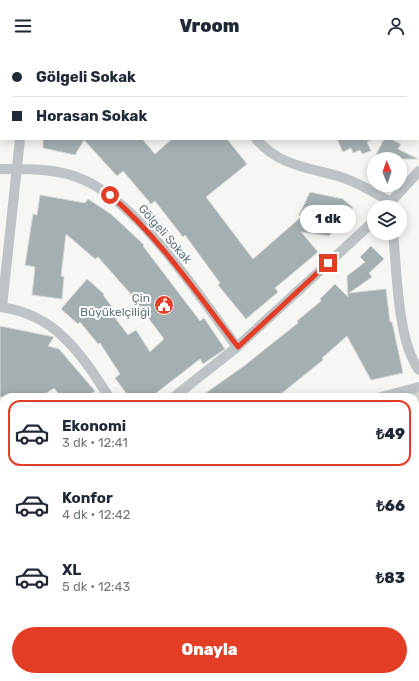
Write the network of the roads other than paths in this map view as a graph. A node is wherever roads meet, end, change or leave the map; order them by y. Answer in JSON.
{"nodes":[{"id":1,"x":20,"y":140,"type":"edge"},
{"id":2,"x":257,"y":140,"type":"edge"},
{"id":3,"x":18,"y":169,"type":"junction"},
{"id":4,"x":0,"y":170,"type":"edge"},
{"id":5,"x":419,"y":171,"type":"edge"},
{"id":6,"x":382,"y":200,"type":"edge"},
{"id":7,"x":393,"y":200,"type":"edge"},
{"id":8,"x":367,"y":227,"type":"edge"},
{"id":9,"x":394,"y":240,"type":"edge"},
{"id":10,"x":1,"y":307,"type":"edge"},
{"id":11,"x":238,"y":347,"type":"junction"},
{"id":12,"x":419,"y":370,"type":"edge"},
{"id":13,"x":419,"y":387,"type":"edge"},
{"id":14,"x":106,"y":393,"type":"edge"},
{"id":15,"x":179,"y":393,"type":"edge"},
{"id":16,"x":396,"y":393,"type":"edge"}],
"edges":[{"from":1,"to":3,"type":"street"},
{"from":2,"to":6,"type":"street"},
{"from":3,"to":4,"type":"street","name":"Gölgeli Sokak"},
{"from":3,"to":10,"type":"street"},
{"from":3,"to":11,"type":"street","name":"Gölgeli Sokak"},
{"from":5,"to":7,"type":"street"},
{"from":8,"to":11,"type":"street"},
{"from":9,"to":12,"type":"street"},
{"from":10,"to":14,"type":"street"},
{"from":11,"to":15,"type":"street"},
{"from":13,"to":16,"type":"street"}]}
